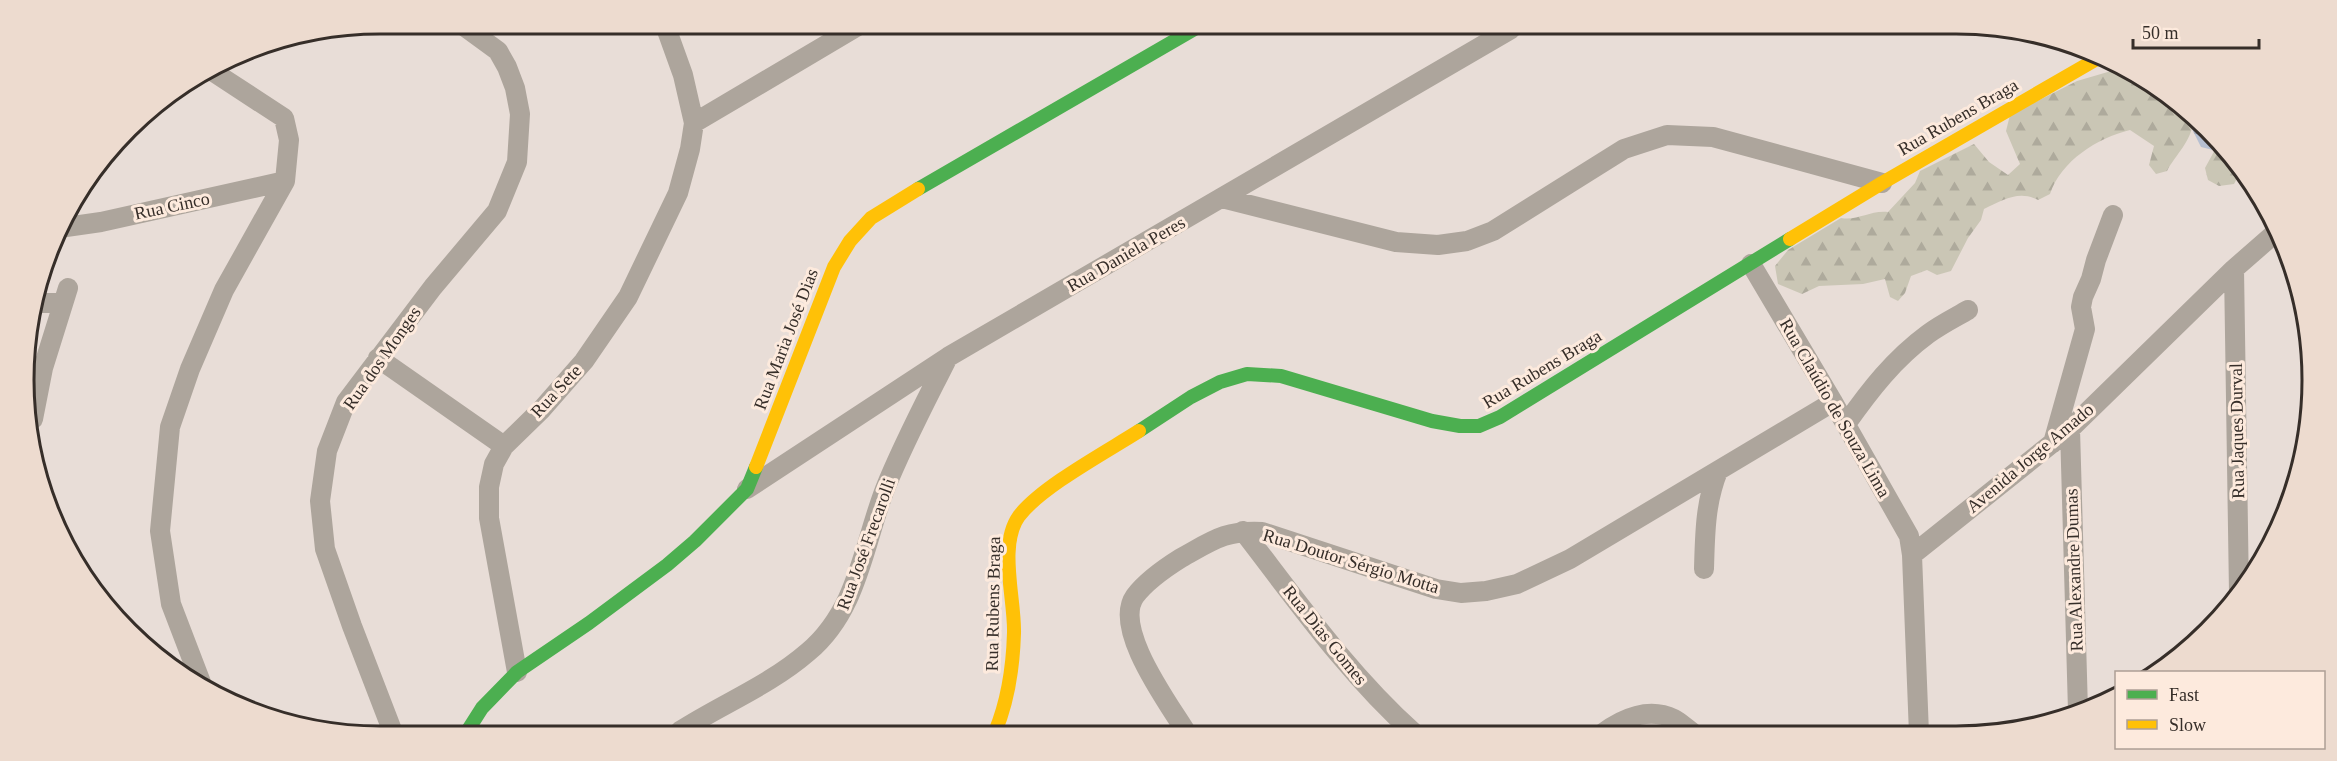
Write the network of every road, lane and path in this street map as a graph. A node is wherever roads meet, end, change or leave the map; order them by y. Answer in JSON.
{"nodes":[{"id":1,"x":475,"y":34,"type":"edge"},
{"id":2,"x":668,"y":34,"type":"edge"},
{"id":3,"x":842,"y":34,"type":"edge"},
{"id":4,"x":1186,"y":34,"type":"edge"},
{"id":5,"x":1502,"y":34,"type":"edge"},
{"id":6,"x":2091,"y":62,"type":"edge"},
{"id":7,"x":218,"y":75,"type":"edge"},
{"id":8,"x":694,"y":123,"type":"junction"},
{"id":9,"x":285,"y":181,"type":"junction"},
{"id":10,"x":1882,"y":183,"type":"junction"},
{"id":11,"x":1222,"y":198,"type":"junction"},
{"id":12,"x":2114,"y":215,"type":"dead end"},
{"id":13,"x":70,"y":226,"type":"edge"},
{"id":14,"x":2271,"y":237,"type":"edge"},
{"id":15,"x":1751,"y":264,"type":"junction"},
{"id":16,"x":2234,"y":269,"type":"junction"},
{"id":17,"x":44,"y":301,"type":"edge"},
{"id":18,"x":1968,"y":310,"type":"dead end"},
{"id":19,"x":948,"y":357,"type":"junction"},
{"id":20,"x":378,"y":358,"type":"junction"},
{"id":21,"x":1833,"y":402,"type":"junction"},
{"id":22,"x":35,"y":407,"type":"edge"},
{"id":23,"x":1846,"y":424,"type":"junction"},
{"id":24,"x":2070,"y":429,"type":"junction"},
{"id":25,"x":2053,"y":442,"type":"junction"},
{"id":26,"x":504,"y":446,"type":"junction"},
{"id":27,"x":1718,"y":471,"type":"junction"},
{"id":28,"x":747,"y":489,"type":"junction"},
{"id":29,"x":1243,"y":531,"type":"junction"},
{"id":30,"x":1912,"y":555,"type":"junction"},
{"id":31,"x":1704,"y":569,"type":"dead end"},
{"id":32,"x":2239,"y":580,"type":"edge"},
{"id":33,"x":517,"y":672,"type":"junction"},
{"id":34,"x":198,"y":674,"type":"edge"},
{"id":35,"x":2078,"y":704,"type":"edge"},
{"id":36,"x":698,"y":724,"type":"edge"},
{"id":37,"x":390,"y":726,"type":"edge"},
{"id":38,"x":471,"y":726,"type":"edge"},
{"id":39,"x":998,"y":726,"type":"edge"},
{"id":40,"x":1182,"y":726,"type":"edge"},
{"id":41,"x":1406,"y":726,"type":"edge"},
{"id":42,"x":1612,"y":726,"type":"edge"},
{"id":43,"x":1684,"y":726,"type":"edge"},
{"id":44,"x":1919,"y":726,"type":"edge"}],
"edges":[{"from":1,"to":20,"type":"street","name":"Rua dos Monges"},
{"from":2,"to":8,"type":"street"},
{"from":3,"to":8,"type":"street"},
{"from":4,"to":28,"type":"street","name":"Rua Maria José Dias"},
{"from":5,"to":11,"type":"street","name":"Rua Daniela Peres"},
{"from":6,"to":10,"type":"street","name":"Rua Rubens Braga"},
{"from":7,"to":9,"type":"street"},
{"from":8,"to":26,"type":"street","name":"Rua Sete"},
{"from":9,"to":13,"type":"street","name":"Rua Cinco"},
{"from":9,"to":34,"type":"street"},
{"from":10,"to":11,"type":"street"},
{"from":10,"to":15,"type":"street","name":"Rua Rubens Braga"},
{"from":11,"to":19,"type":"street","name":"Rua Daniela Peres"},
{"from":12,"to":25,"type":"street"},
{"from":14,"to":16,"type":"street","name":"Avenida Jorge Amado"},
{"from":15,"to":21,"type":"street","name":"Rua Claúdio de Souza Lima"},
{"from":15,"to":39,"type":"street","name":"Rua Rubens Braga"},
{"from":16,"to":24,"type":"street","name":"Avenida Jorge Amado"},
{"from":16,"to":32,"type":"street","name":"Rua Jaques Durval"},
{"from":17,"to":22,"type":"street"},
{"from":18,"to":23,"type":"street"},
{"from":19,"to":28,"type":"street","name":"Rua Daniela Peres"},
{"from":19,"to":36,"type":"street","name":"Rua José Frecarolli"},
{"from":20,"to":26,"type":"street"},
{"from":20,"to":37,"type":"street","name":"Rua dos Monges"},
{"from":21,"to":23,"type":"street","name":"Rua Claúdio de Souza Lima"},
{"from":21,"to":27,"type":"street","name":"Rua Doutor Sérgio Motta"},
{"from":23,"to":30,"type":"street","name":"Rua Claúdio de Souza Lima"},
{"from":24,"to":25,"type":"street","name":"Avenida Jorge Amado"},
{"from":24,"to":35,"type":"street","name":"Rua Alexandre Dumas"},
{"from":25,"to":30,"type":"street","name":"Avenida Jorge Amado"},
{"from":26,"to":33,"type":"street","name":"Rua Sete"},
{"from":27,"to":29,"type":"street","name":"Rua Doutor Sérgio Motta"},
{"from":27,"to":31,"type":"street"},
{"from":28,"to":33,"type":"street","name":"Rua Maria José Dias"},
{"from":29,"to":40,"type":"street","name":"Rua Doutor Sérgio Motta"},
{"from":29,"to":41,"type":"street","name":"Rua Dias Gomes"},
{"from":30,"to":44,"type":"street"},
{"from":33,"to":38,"type":"street","name":"Rua Maria José Dias"},
{"from":42,"to":43,"type":"street"}]}
